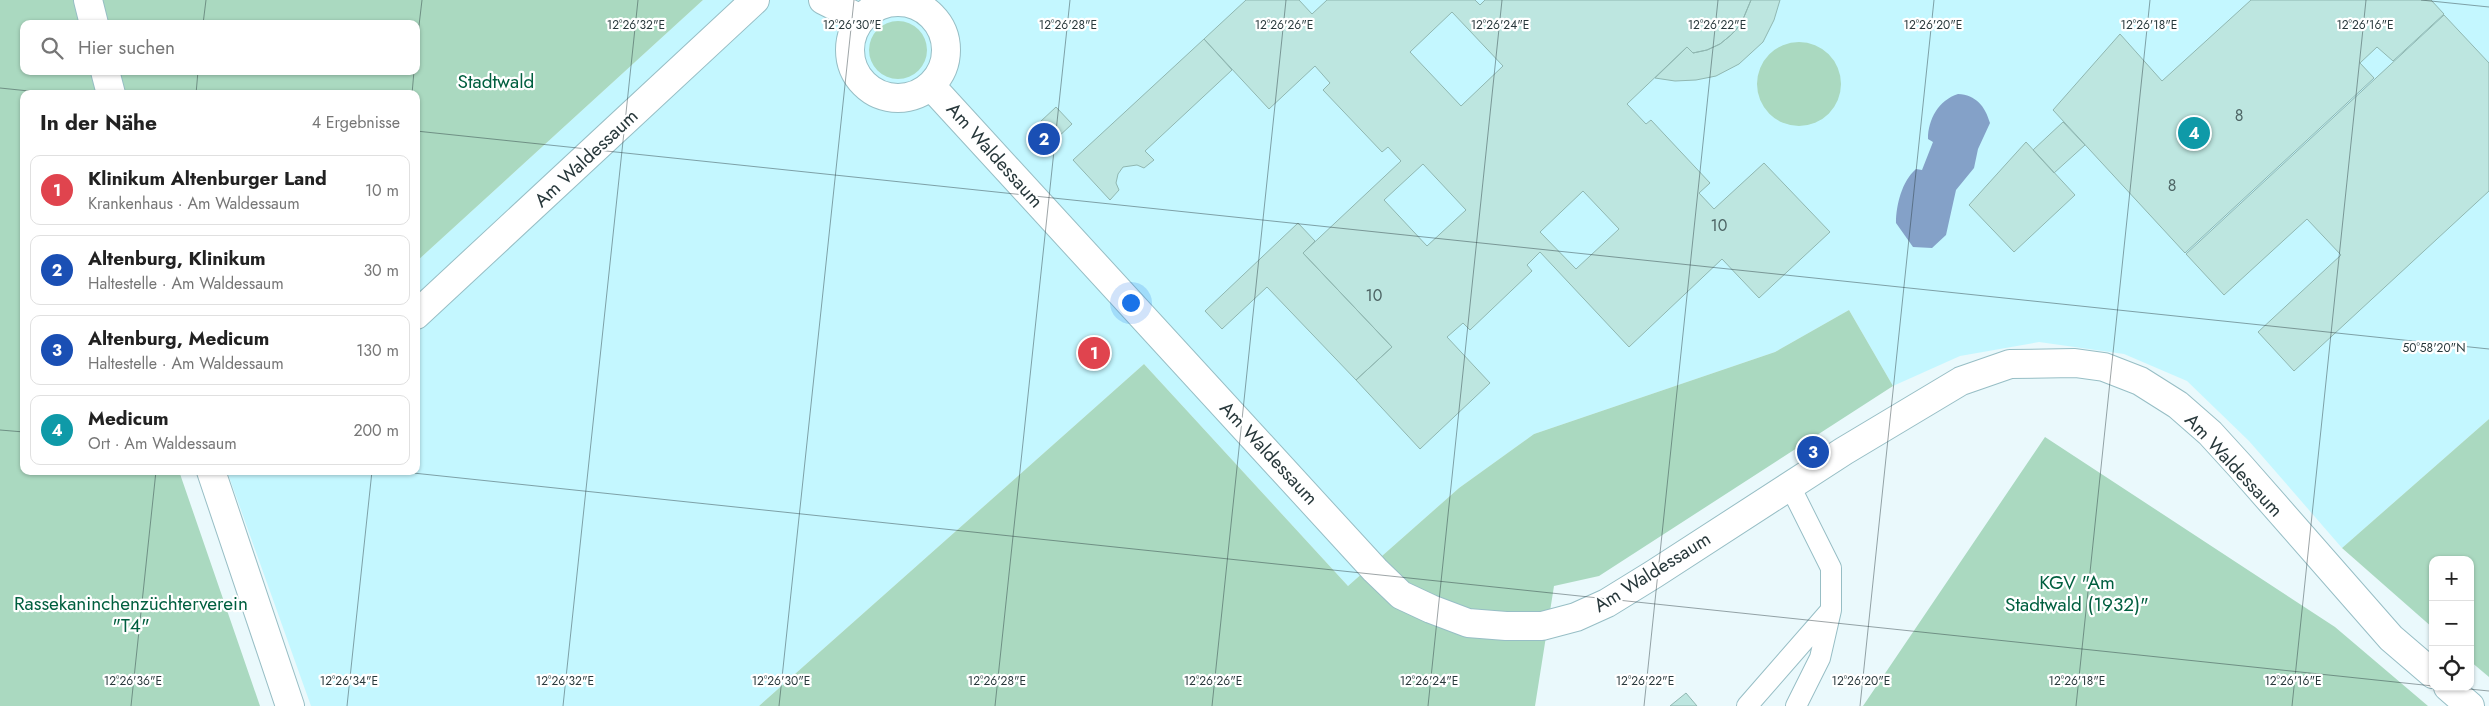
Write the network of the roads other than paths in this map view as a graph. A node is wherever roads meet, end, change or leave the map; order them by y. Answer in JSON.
{"nodes":[{"id":1,"x":88,"y":0,"type":"edge"},
{"id":2,"x":755,"y":0,"type":"edge"},
{"id":3,"x":824,"y":0,"type":"edge"},
{"id":4,"x":861,"y":19,"type":"junction"},
{"id":5,"x":93,"y":20,"type":"edge"},
{"id":6,"x":107,"y":75,"type":"edge"},
{"id":7,"x":931,"y":86,"type":"junction"},
{"id":8,"x":110,"y":90,"type":"edge"},
{"id":9,"x":420,"y":311,"type":"edge"},
{"id":10,"x":212,"y":475,"type":"edge"},
{"id":11,"x":1790,"y":486,"type":"junction"},
{"id":12,"x":1831,"y":610,"type":"junction"},
{"id":13,"x":2429,"y":671,"type":"edge"},
{"id":14,"x":2453,"y":691,"type":"edge"},
{"id":15,"x":290,"y":706,"type":"edge"},
{"id":16,"x":1747,"y":706,"type":"edge"},
{"id":17,"x":1796,"y":706,"type":"edge"},
{"id":18,"x":2470,"y":706,"type":"edge"}],
"edges":[{"from":1,"to":5,"type":"street"},
{"from":2,"to":9,"type":"street","name":"Am Waldessaum"},
{"from":3,"to":4,"type":"street"},
{"from":4,"to":7,"type":"street","name":"Am Waldessaum"},
{"from":4,"to":7,"type":"street","name":"Am Waldessaum"},
{"from":6,"to":8,"type":"street"},
{"from":7,"to":11,"type":"street","name":"Am Waldessaum"},
{"from":10,"to":15,"type":"street"},
{"from":11,"to":12,"type":"lane"},
{"from":11,"to":13,"type":"street","name":"Am Waldessaum"},
{"from":12,"to":16,"type":"lane"},
{"from":12,"to":17,"type":"lane"},
{"from":14,"to":18,"type":"street"}]}
